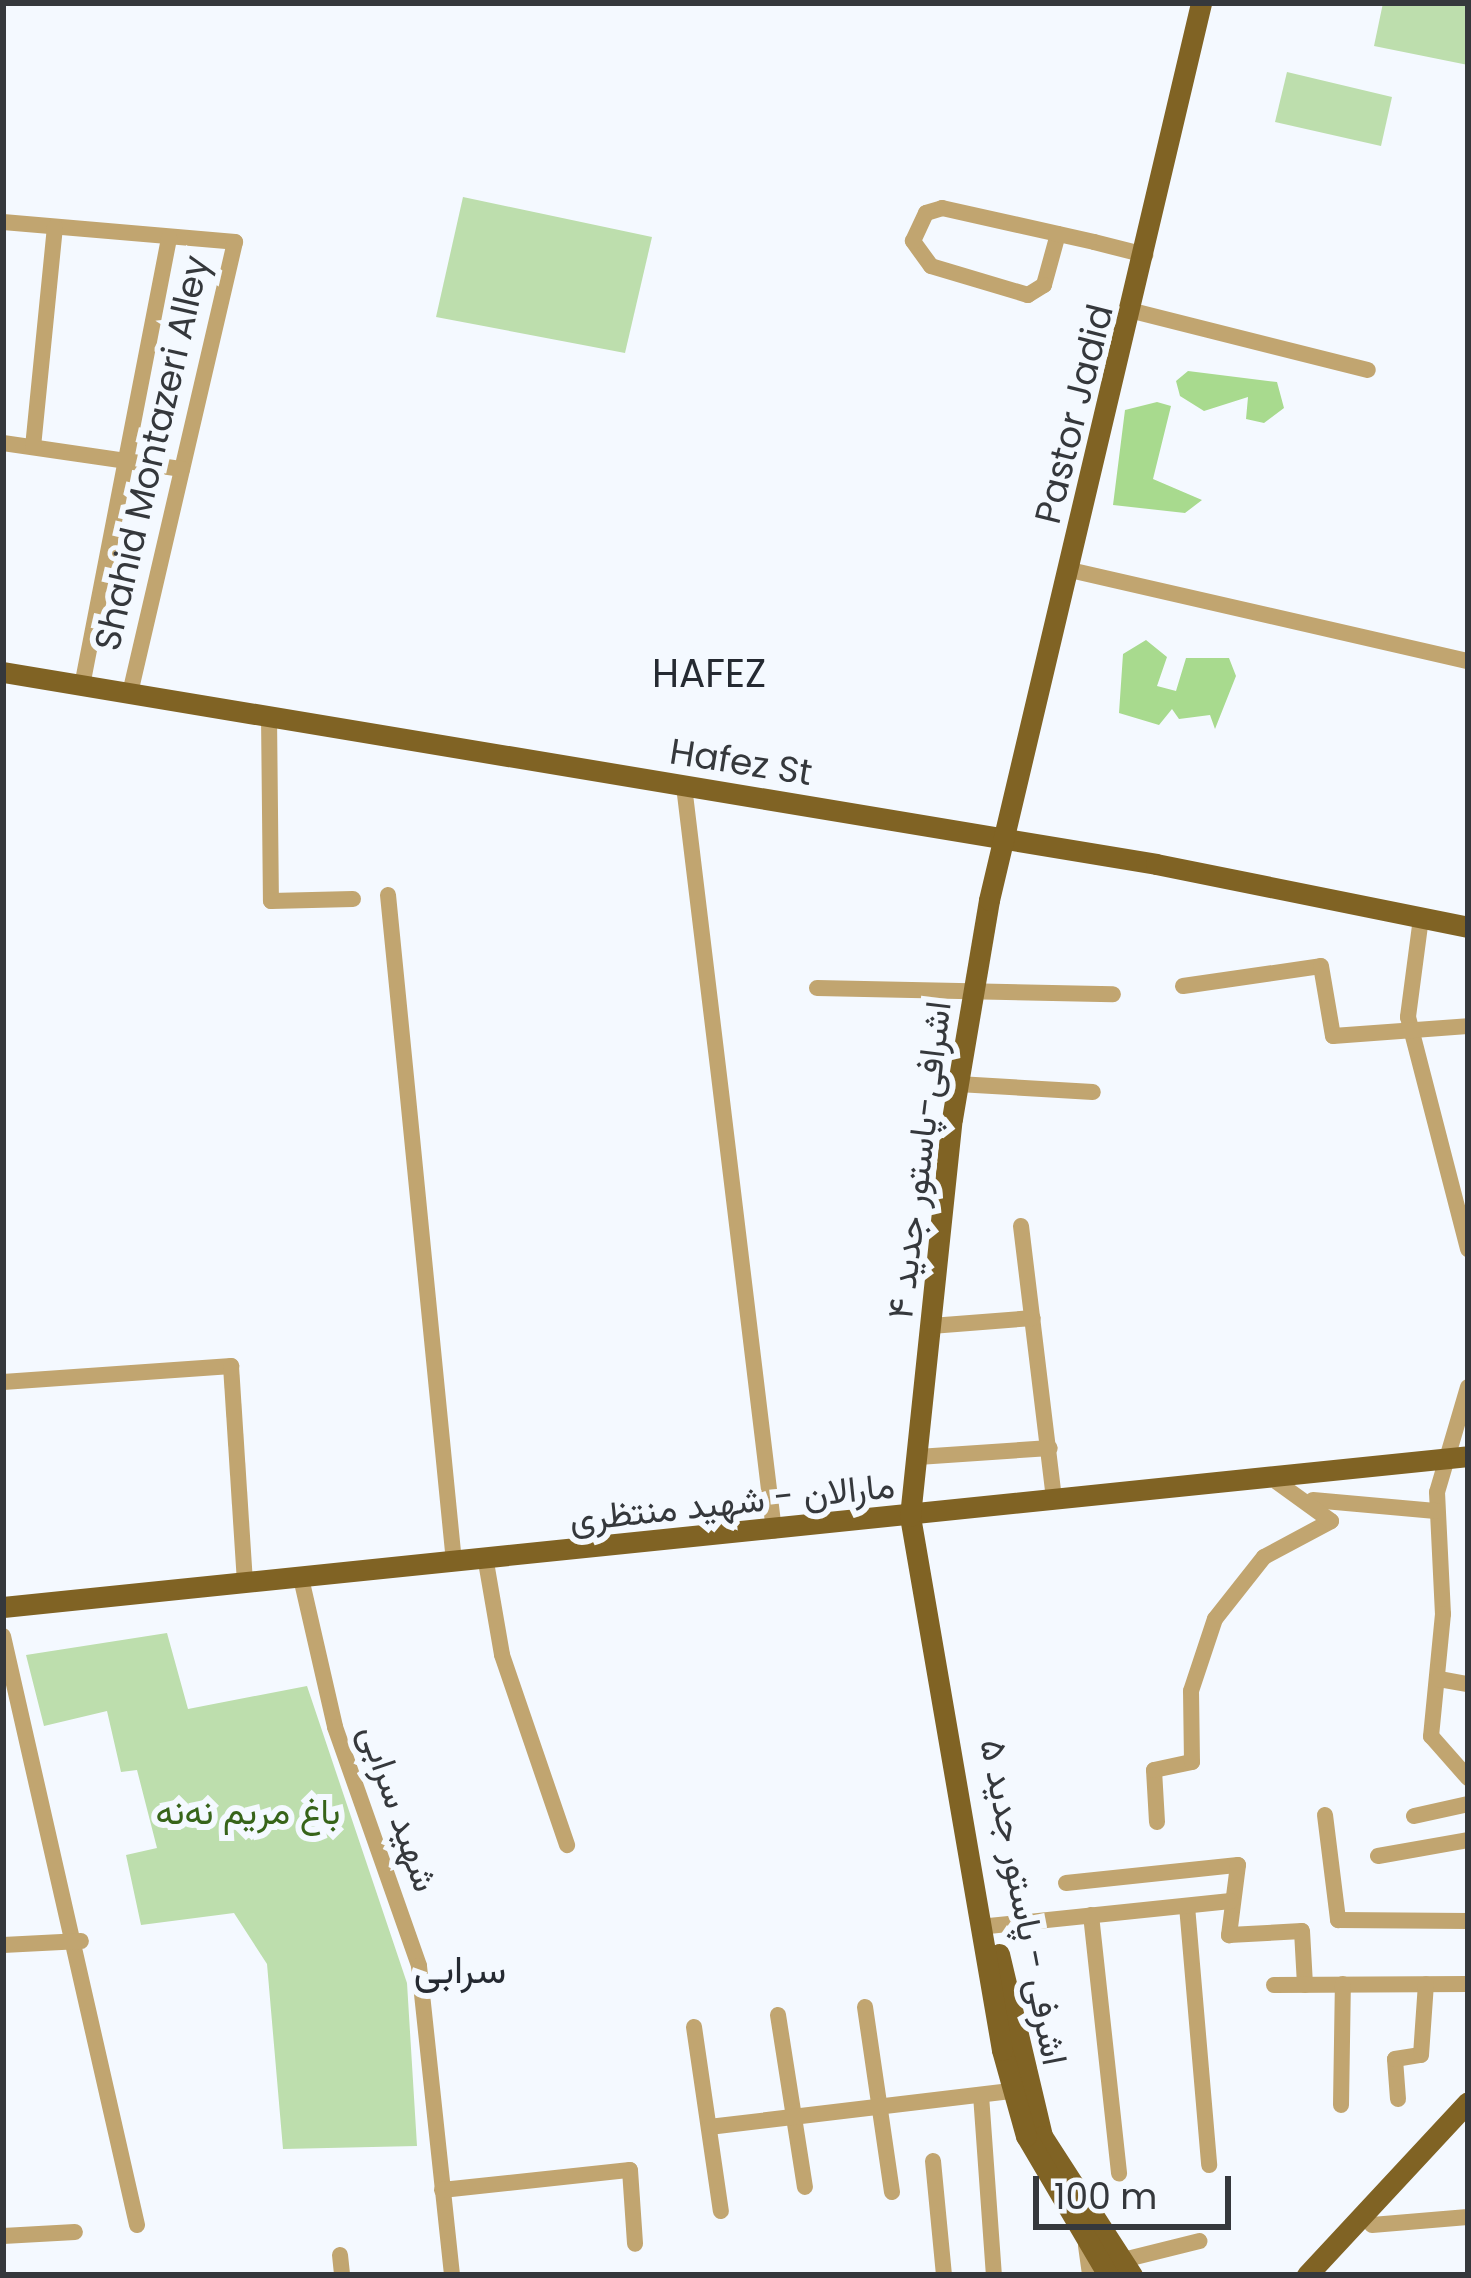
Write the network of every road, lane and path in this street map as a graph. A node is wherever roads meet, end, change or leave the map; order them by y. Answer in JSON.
{"nodes":[{"id":1,"x":1201,"y":3,"type":"edge"},
{"id":2,"x":3,"y":222,"type":"edge"},
{"id":3,"x":55,"y":227,"type":"junction"},
{"id":4,"x":1058,"y":234,"type":"junction"},
{"id":5,"x":169,"y":237,"type":"junction"},
{"id":6,"x":1145,"y":255,"type":"junction"},
{"id":7,"x":1133,"y":311,"type":"junction"},
{"id":8,"x":1368,"y":370,"type":"dead end"},
{"id":9,"x":3,"y":443,"type":"edge"},
{"id":10,"x":33,"y":447,"type":"junction"},
{"id":11,"x":121,"y":459,"type":"junction"},
{"id":12,"x":182,"y":469,"type":"junction"},
{"id":13,"x":1070,"y":570,"type":"junction"},
{"id":14,"x":1468,"y":662,"type":"edge"},
{"id":15,"x":3,"y":672,"type":"edge"},
{"id":16,"x":82,"y":686,"type":"junction"},
{"id":17,"x":130,"y":694,"type":"junction"},
{"id":18,"x":269,"y":716,"type":"junction"},
{"id":19,"x":684,"y":787,"type":"junction"},
{"id":20,"x":1002,"y":837,"type":"junction"},
{"id":21,"x":388,"y":895,"type":"dead end"},
{"id":22,"x":352,"y":898,"type":"dead end"},
{"id":23,"x":1420,"y":918,"type":"junction"},
{"id":24,"x":1468,"y":928,"type":"edge"},
{"id":25,"x":975,"y":986,"type":"junction"},
{"id":26,"x":1183,"y":986,"type":"dead end"},
{"id":27,"x":817,"y":988,"type":"dead end"},
{"id":28,"x":1113,"y":994,"type":"dead end"},
{"id":29,"x":1468,"y":1026,"type":"edge"},
{"id":30,"x":1419,"y":1031,"type":"junction"},
{"id":31,"x":958,"y":1084,"type":"junction"},
{"id":32,"x":1093,"y":1092,"type":"dead end"},
{"id":33,"x":1021,"y":1226,"type":"dead end"},
{"id":34,"x":1468,"y":1249,"type":"edge"},
{"id":35,"x":1033,"y":1318,"type":"junction"},
{"id":36,"x":931,"y":1325,"type":"junction"},
{"id":37,"x":3,"y":1382,"type":"edge"},
{"id":38,"x":1468,"y":1387,"type":"edge"},
{"id":39,"x":1051,"y":1448,"type":"junction"},
{"id":40,"x":918,"y":1456,"type":"junction"},
{"id":41,"x":1468,"y":1456,"type":"edge"},
{"id":42,"x":1444,"y":1459,"type":"junction"},
{"id":43,"x":1270,"y":1477,"type":"junction"},
{"id":44,"x":1054,"y":1500,"type":"junction"},
{"id":45,"x":1313,"y":1500,"type":"junction"},
{"id":46,"x":916,"y":1508,"type":"junction"},
{"id":47,"x":1436,"y":1511,"type":"junction"},
{"id":48,"x":774,"y":1531,"type":"junction"},
{"id":49,"x":453,"y":1552,"type":"dead end"},
{"id":50,"x":486,"y":1562,"type":"junction"},
{"id":51,"x":302,"y":1578,"type":"junction"},
{"id":52,"x":245,"y":1583,"type":"junction"},
{"id":53,"x":3,"y":1607,"type":"edge"},
{"id":54,"x":3,"y":1636,"type":"edge"},
{"id":55,"x":1439,"y":1679,"type":"junction"},
{"id":56,"x":1468,"y":1684,"type":"edge"},
{"id":57,"x":1468,"y":1778,"type":"edge"},
{"id":58,"x":1468,"y":1804,"type":"edge"},
{"id":59,"x":1325,"y":1815,"type":"dead end"},
{"id":60,"x":1414,"y":1816,"type":"dead end"},
{"id":61,"x":1157,"y":1822,"type":"dead end"},
{"id":62,"x":1468,"y":1840,"type":"edge"},
{"id":63,"x":567,"y":1845,"type":"dead end"},
{"id":64,"x":1378,"y":1856,"type":"dead end"},
{"id":65,"x":1066,"y":1883,"type":"dead end"},
{"id":66,"x":1232,"y":1901,"type":"junction"},
{"id":67,"x":1187,"y":1906,"type":"junction"},
{"id":68,"x":1091,"y":1916,"type":"junction"},
{"id":69,"x":1468,"y":1921,"type":"edge"},
{"id":70,"x":986,"y":1926,"type":"junction"},
{"id":71,"x":80,"y":1941,"type":"junction"},
{"id":72,"x":3,"y":1945,"type":"edge"},
{"id":73,"x":1274,"y":1984,"type":"dead end"},
{"id":74,"x":1305,"y":1984,"type":"junction"},
{"id":75,"x":1342,"y":1984,"type":"junction"},
{"id":76,"x":1426,"y":1984,"type":"junction"},
{"id":77,"x":1468,"y":1984,"type":"edge"},
{"id":78,"x":865,"y":2007,"type":"dead end"},
{"id":79,"x":778,"y":2014,"type":"dead end"},
{"id":80,"x":694,"y":2027,"type":"dead end"},
{"id":81,"x":1020,"y":2090,"type":"junction"},
{"id":82,"x":981,"y":2095,"type":"junction"},
{"id":83,"x":1398,"y":2099,"type":"dead end"},
{"id":84,"x":1468,"y":2102,"type":"edge"},
{"id":85,"x":1341,"y":2105,"type":"dead end"},
{"id":86,"x":882,"y":2106,"type":"junction"},
{"id":87,"x":794,"y":2117,"type":"junction"},
{"id":88,"x":1468,"y":2122,"type":"edge"},
{"id":89,"x":709,"y":2127,"type":"junction"},
{"id":90,"x":933,"y":2161,"type":"dead end"},
{"id":91,"x":1209,"y":2165,"type":"dead end"},
{"id":92,"x":1119,"y":2173,"type":"dead end"},
{"id":93,"x":805,"y":2187,"type":"dead end"},
{"id":94,"x":442,"y":2190,"type":"junction"},
{"id":95,"x":892,"y":2192,"type":"dead end"},
{"id":96,"x":721,"y":2211,"type":"dead end"},
{"id":97,"x":1468,"y":2217,"type":"edge"},
{"id":98,"x":1372,"y":2224,"type":"junction"},
{"id":99,"x":137,"y":2225,"type":"dead end"},
{"id":100,"x":75,"y":2232,"type":"dead end"},
{"id":101,"x":3,"y":2236,"type":"edge"},
{"id":102,"x":1201,"y":2241,"type":"dead end"},
{"id":103,"x":634,"y":2244,"type":"dead end"},
{"id":104,"x":1086,"y":2246,"type":"junction"},
{"id":105,"x":340,"y":2255,"type":"dead end"},
{"id":106,"x":1325,"y":2264,"type":"edge"},
{"id":107,"x":1120,"y":2270,"type":"edge"},
{"id":108,"x":342,"y":2275,"type":"edge"},
{"id":109,"x":452,"y":2275,"type":"edge"},
{"id":110,"x":944,"y":2275,"type":"edge"},
{"id":111,"x":994,"y":2275,"type":"edge"},
{"id":112,"x":1090,"y":2275,"type":"edge"},
{"id":113,"x":1306,"y":2275,"type":"edge"}],
"edges":[{"from":1,"to":6,"type":"main road","name":"Pastor Jadid"},
{"from":2,"to":3,"type":"street","name":"Shahid Montazeri Alley"},
{"from":3,"to":5,"type":"street","name":"Shahid Montazeri Alley"},
{"from":3,"to":10,"type":"street"},
{"from":4,"to":4,"type":"street"},
{"from":4,"to":6,"type":"street"},
{"from":5,"to":11,"type":"street"},
{"from":5,"to":12,"type":"street","name":"Shahid Montazeri Alley"},
{"from":6,"to":7,"type":"main road","name":"Pastor Jadid"},
{"from":7,"to":8,"type":"street"},
{"from":7,"to":13,"type":"main road","name":"Pastor Jadid"},
{"from":9,"to":10,"type":"street"},
{"from":10,"to":11,"type":"street"},
{"from":11,"to":12,"type":"street"},
{"from":11,"to":16,"type":"street"},
{"from":12,"to":17,"type":"street","name":"Shahid Montazeri Alley"},
{"from":13,"to":14,"type":"street"},
{"from":13,"to":20,"type":"main road","name":"Pastor Jadid"},
{"from":15,"to":16,"type":"main road","name":"Hafez St"},
{"from":16,"to":17,"type":"main road","name":"Hafez St"},
{"from":17,"to":18,"type":"main road","name":"Hafez St"},
{"from":18,"to":19,"type":"main road","name":"Hafez St"},
{"from":18,"to":22,"type":"street"},
{"from":19,"to":20,"type":"main road","name":"Hafez St"},
{"from":19,"to":48,"type":"street"},
{"from":20,"to":23,"type":"main road","name":"Hafez St"},
{"from":20,"to":25,"type":"main road","name":"اشرافی-پاستور جدید ۴"},
{"from":21,"to":49,"type":"street"},
{"from":23,"to":24,"type":"main road","name":"Hafez St"},
{"from":23,"to":30,"type":"street"},
{"from":25,"to":27,"type":"street"},
{"from":25,"to":28,"type":"street"},
{"from":25,"to":31,"type":"main road","name":"اشرافی-پاستور جدید ۴"},
{"from":26,"to":30,"type":"street"},
{"from":29,"to":30,"type":"street"},
{"from":30,"to":34,"type":"street"},
{"from":31,"to":32,"type":"street"},
{"from":31,"to":36,"type":"main road","name":"اشرافی-پاستور جدید ۴"},
{"from":33,"to":35,"type":"street"},
{"from":35,"to":36,"type":"street"},
{"from":35,"to":39,"type":"street"},
{"from":36,"to":40,"type":"main road","name":"اشرافی-پاستور جدید ۴"},
{"from":37,"to":52,"type":"street"},
{"from":38,"to":42,"type":"street"},
{"from":39,"to":40,"type":"street"},
{"from":39,"to":44,"type":"street"},
{"from":40,"to":46,"type":"main road","name":"اشرافی-پاستور جدید ۴"},
{"from":41,"to":42,"type":"main road","name":"مارالان - شهید منتظری"},
{"from":42,"to":43,"type":"main road","name":"مارالان - شهید منتظری"},
{"from":42,"to":47,"type":"street"},
{"from":43,"to":44,"type":"main road","name":"مارالان - شهید منتظری"},
{"from":43,"to":45,"type":"street"},
{"from":44,"to":46,"type":"main road","name":"مارالان - شهید منتظری"},
{"from":45,"to":47,"type":"street"},
{"from":45,"to":61,"type":"street"},
{"from":46,"to":48,"type":"main road","name":"مارالان - شهید منتظری"},
{"from":46,"to":70,"type":"main road","name":"اشرفی - پاستور جدید ۵"},
{"from":47,"to":55,"type":"street"},
{"from":48,"to":50,"type":"main road","name":"مارالان - شهید منتظری"},
{"from":50,"to":51,"type":"main road","name":"مارالان - شهید منتظری"},
{"from":50,"to":63,"type":"street"},
{"from":51,"to":52,"type":"main road","name":"مارالان - شهید منتظری"},
{"from":51,"to":94,"type":"street","name":"شهید سرابی"},
{"from":52,"to":53,"type":"main road","name":"مارالان - شهید منتظری"},
{"from":54,"to":71,"type":"street"},
{"from":55,"to":56,"type":"street"},
{"from":55,"to":57,"type":"street"},
{"from":58,"to":60,"type":"street"},
{"from":59,"to":69,"type":"street"},
{"from":62,"to":64,"type":"street"},
{"from":65,"to":66,"type":"street"},
{"from":66,"to":67,"type":"street"},
{"from":66,"to":74,"type":"street"},
{"from":67,"to":68,"type":"street"},
{"from":67,"to":91,"type":"street"},
{"from":68,"to":70,"type":"street"},
{"from":68,"to":92,"type":"street"},
{"from":70,"to":81,"type":"main road","name":"اشرفی - پاستور جدید ۵"},
{"from":71,"to":72,"type":"street"},
{"from":71,"to":99,"type":"street"},
{"from":73,"to":74,"type":"street"},
{"from":74,"to":75,"type":"street"},
{"from":75,"to":76,"type":"street"},
{"from":75,"to":85,"type":"street"},
{"from":76,"to":77,"type":"street"},
{"from":76,"to":83,"type":"street"},
{"from":78,"to":86,"type":"street"},
{"from":79,"to":87,"type":"street"},
{"from":80,"to":89,"type":"street"},
{"from":81,"to":82,"type":"street"},
{"from":81,"to":104,"type":"main road","name":"اشرفی - پاستور جدید ۵"},
{"from":81,"to":107,"type":"main road","name":"اشرفی - پاستور جدید ۵"},
{"from":82,"to":86,"type":"street"},
{"from":82,"to":111,"type":"street"},
{"from":84,"to":106,"type":"main road"},
{"from":86,"to":87,"type":"street"},
{"from":86,"to":95,"type":"street"},
{"from":87,"to":89,"type":"street"},
{"from":87,"to":93,"type":"street"},
{"from":88,"to":98,"type":"main road"},
{"from":89,"to":96,"type":"street"},
{"from":90,"to":110,"type":"street"},
{"from":94,"to":103,"type":"street"},
{"from":94,"to":109,"type":"street","name":"شهید سرابی"},
{"from":97,"to":98,"type":"street"},
{"from":98,"to":106,"type":"main road"},
{"from":100,"to":101,"type":"street"},
{"from":102,"to":107,"type":"street"},
{"from":104,"to":107,"type":"main road","name":"اشرفی - پاستور جدید ۵"},
{"from":104,"to":112,"type":"street"},
{"from":105,"to":108,"type":"street"},
{"from":106,"to":113,"type":"main road"}]}
